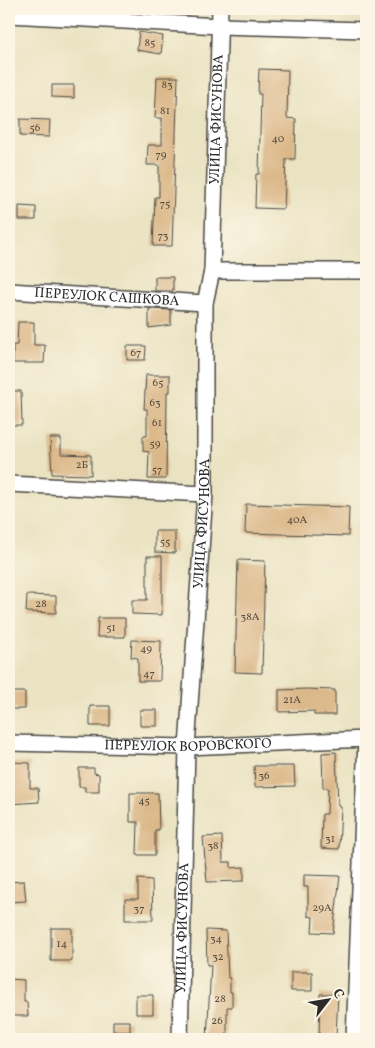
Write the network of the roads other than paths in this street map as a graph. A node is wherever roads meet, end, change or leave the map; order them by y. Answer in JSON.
{"nodes":[{"id":1,"x":220,"y":9,"type":"edge"},
{"id":2,"x":9,"y":15,"type":"edge"},
{"id":3,"x":220,"y":26,"type":"junction"},
{"id":4,"x":366,"y":30,"type":"edge"},
{"id":5,"x":212,"y":271,"type":"junction"},
{"id":6,"x":366,"y":271,"type":"edge"},
{"id":7,"x":9,"y":291,"type":"edge"},
{"id":8,"x":204,"y":304,"type":"junction"},
{"id":9,"x":9,"y":484,"type":"edge"},
{"id":10,"x":205,"y":494,"type":"junction"},
{"id":11,"x":366,"y":739,"type":"edge"},
{"id":12,"x":9,"y":743,"type":"edge"},
{"id":13,"x":187,"y":747,"type":"junction"},
{"id":14,"x":180,"y":1039,"type":"edge"},
{"id":15,"x":354,"y":1039,"type":"edge"}],
"edges":[{"from":1,"to":3,"type":"street","name":"УЛИЦА ФИСУНОВА"},
{"from":2,"to":3,"type":"street"},
{"from":3,"to":4,"type":"street"},
{"from":3,"to":5,"type":"street","name":"УЛИЦА ФИСУНОВА"},
{"from":5,"to":6,"type":"street"},
{"from":5,"to":8,"type":"street","name":"УЛИЦА ФИСУНОВА"},
{"from":7,"to":8,"type":"street","name":"ПЕРЕУЛОК САШКОВА"},
{"from":8,"to":10,"type":"street","name":"УЛИЦА ФИСУНОВА"},
{"from":9,"to":10,"type":"street"},
{"from":10,"to":13,"type":"street","name":"УЛИЦА ФИСУНОВА"},
{"from":11,"to":13,"type":"street","name":"ПЕРЕУЛОК ВОРОВСКОГО"},
{"from":11,"to":15,"type":"street"},
{"from":12,"to":13,"type":"street","name":"ПЕРЕУЛОК ВОРОВСКОГО"},
{"from":13,"to":14,"type":"street","name":"УЛИЦА ФИСУНОВА"}]}
